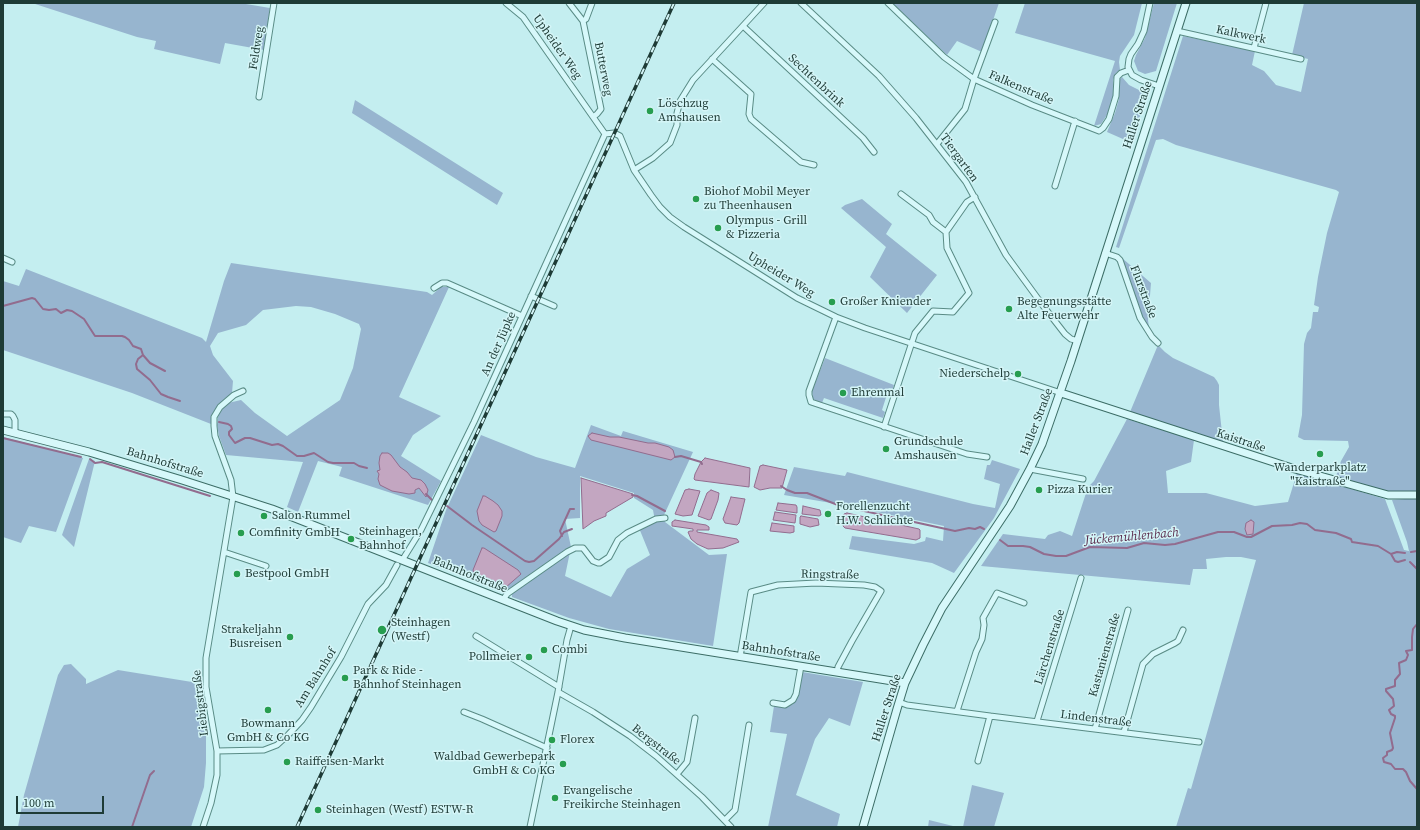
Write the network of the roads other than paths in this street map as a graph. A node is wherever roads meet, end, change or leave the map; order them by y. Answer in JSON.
{"nodes":[{"id":1,"x":274,"y":3,"type":"edge"},
{"id":2,"x":506,"y":3,"type":"edge"},
{"id":3,"x":569,"y":3,"type":"edge"},
{"id":4,"x":592,"y":3,"type":"edge"},
{"id":5,"x":764,"y":3,"type":"edge"},
{"id":6,"x":801,"y":3,"type":"edge"},
{"id":7,"x":888,"y":3,"type":"edge"},
{"id":8,"x":1150,"y":3,"type":"edge"},
{"id":9,"x":1186,"y":3,"type":"edge"},
{"id":10,"x":1266,"y":3,"type":"edge"},
{"id":11,"x":584,"y":21,"type":"junction"},
{"id":12,"x":995,"y":22,"type":"dead end"},
{"id":13,"x":743,"y":26,"type":"junction"},
{"id":14,"x":1177,"y":31,"type":"junction"},
{"id":15,"x":1254,"y":48,"type":"junction"},
{"id":16,"x":712,"y":59,"type":"junction"},
{"id":17,"x":1301,"y":59,"type":"dead end"},
{"id":18,"x":1129,"y":70,"type":"junction"},
{"id":19,"x":974,"y":79,"type":"junction"},
{"id":20,"x":1159,"y":86,"type":"junction"},
{"id":21,"x":259,"y":97,"type":"dead end"},
{"id":22,"x":593,"y":116,"type":"junction"},
{"id":23,"x":1075,"y":121,"type":"junction"},
{"id":24,"x":606,"y":134,"type":"junction"},
{"id":25,"x":937,"y":144,"type":"junction"},
{"id":26,"x":874,"y":152,"type":"dead end"},
{"id":27,"x":814,"y":165,"type":"dead end"},
{"id":28,"x":634,"y":170,"type":"junction"},
{"id":29,"x":1055,"y":186,"type":"dead end"},
{"id":30,"x":901,"y":194,"type":"dead end"},
{"id":31,"x":975,"y":198,"type":"junction"},
{"id":32,"x":946,"y":232,"type":"junction"},
{"id":33,"x":1105,"y":253,"type":"junction"},
{"id":34,"x":3,"y":258,"type":"edge"},
{"id":35,"x":12,"y":262,"type":"dead end"},
{"id":36,"x":434,"y":288,"type":"dead end"},
{"id":37,"x":531,"y":296,"type":"junction"},
{"id":38,"x":554,"y":306,"type":"dead end"},
{"id":39,"x":522,"y":316,"type":"junction"},
{"id":40,"x":836,"y":317,"type":"junction"},
{"id":41,"x":1078,"y":341,"type":"junction"},
{"id":42,"x":912,"y":343,"type":"junction"},
{"id":43,"x":1158,"y":343,"type":"dead end"},
{"id":44,"x":243,"y":391,"type":"dead end"},
{"id":45,"x":1061,"y":393,"type":"junction"},
{"id":46,"x":3,"y":414,"type":"edge"},
{"id":47,"x":884,"y":427,"type":"junction"},
{"id":48,"x":3,"y":430,"type":"edge"},
{"id":49,"x":15,"y":433,"type":"junction"},
{"id":50,"x":987,"y":458,"type":"dead end"},
{"id":51,"x":1030,"y":469,"type":"junction"},
{"id":52,"x":1083,"y":479,"type":"dead end"},
{"id":53,"x":1417,"y":495,"type":"edge"},
{"id":54,"x":233,"y":496,"type":"junction"},
{"id":55,"x":665,"y":518,"type":"dead end"},
{"id":56,"x":224,"y":552,"type":"junction"},
{"id":57,"x":403,"y":559,"type":"junction"},
{"id":58,"x":397,"y":565,"type":"dead end"},
{"id":59,"x":266,"y":566,"type":"dead end"},
{"id":60,"x":1081,"y":578,"type":"dead end"},
{"id":61,"x":503,"y":600,"type":"junction"},
{"id":62,"x":1024,"y":603,"type":"dead end"},
{"id":63,"x":1128,"y":610,"type":"dead end"},
{"id":64,"x":571,"y":626,"type":"junction"},
{"id":65,"x":1183,"y":630,"type":"dead end"},
{"id":66,"x":476,"y":636,"type":"dead end"},
{"id":67,"x":740,"y":657,"type":"junction"},
{"id":68,"x":801,"y":666,"type":"junction"},
{"id":69,"x":837,"y":672,"type":"junction"},
{"id":70,"x":905,"y":684,"type":"junction"},
{"id":71,"x":559,"y":690,"type":"junction"},
{"id":72,"x":899,"y":702,"type":"junction"},
{"id":73,"x":773,"y":703,"type":"dead end"},
{"id":74,"x":957,"y":711,"type":"junction"},
{"id":75,"x":464,"y":712,"type":"dead end"},
{"id":76,"x":990,"y":716,"type":"junction"},
{"id":77,"x":695,"y":718,"type":"dead end"},
{"id":78,"x":1037,"y":722,"type":"junction"},
{"id":79,"x":749,"y":725,"type":"dead end"},
{"id":80,"x":1095,"y":729,"type":"junction"},
{"id":81,"x":1124,"y":732,"type":"junction"},
{"id":82,"x":1199,"y":742,"type":"dead end"},
{"id":83,"x":547,"y":748,"type":"junction"},
{"id":84,"x":217,"y":751,"type":"junction"},
{"id":85,"x":978,"y":761,"type":"dead end"},
{"id":86,"x":677,"y":774,"type":"junction"},
{"id":87,"x":725,"y":820,"type":"junction"},
{"id":88,"x":203,"y":827,"type":"edge"},
{"id":89,"x":530,"y":827,"type":"edge"},
{"id":90,"x":731,"y":827,"type":"edge"},
{"id":91,"x":863,"y":827,"type":"edge"}],
"edges":[{"from":1,"to":21,"type":"street","name":"Feldweg"},
{"from":2,"to":22,"type":"street","name":"Upheider Weg"},
{"from":3,"to":11,"type":"street","name":"Butterweg"},
{"from":4,"to":11,"type":"street"},
{"from":5,"to":13,"type":"street"},
{"from":6,"to":25,"type":"street","name":"Tiergarten"},
{"from":7,"to":19,"type":"street","name":"Falkenstraße"},
{"from":8,"to":18,"type":"street"},
{"from":9,"to":14,"type":"street","name":"Haller Straße"},
{"from":10,"to":15,"type":"street"},
{"from":11,"to":22,"type":"street","name":"Butterweg"},
{"from":12,"to":19,"type":"street"},
{"from":13,"to":16,"type":"street"},
{"from":13,"to":26,"type":"street","name":"Sechtenbrink"},
{"from":14,"to":15,"type":"street","name":"Kalkwerk"},
{"from":14,"to":20,"type":"street","name":"Haller Straße"},
{"from":15,"to":17,"type":"street","name":"Kalkwerk"},
{"from":16,"to":27,"type":"street"},
{"from":16,"to":28,"type":"street"},
{"from":18,"to":20,"type":"street"},
{"from":18,"to":23,"type":"street","name":"Falkenstraße"},
{"from":19,"to":23,"type":"street","name":"Falkenstraße"},
{"from":19,"to":25,"type":"street"},
{"from":20,"to":33,"type":"street","name":"Haller Straße"},
{"from":22,"to":24,"type":"street","name":"Upheider Weg"},
{"from":23,"to":29,"type":"street"},
{"from":24,"to":28,"type":"street","name":"Upheider Weg"},
{"from":24,"to":37,"type":"street","name":"An der Jüpke"},
{"from":25,"to":31,"type":"street","name":"Tiergarten"},
{"from":28,"to":40,"type":"street","name":"Upheider Weg"},
{"from":30,"to":32,"type":"street"},
{"from":31,"to":32,"type":"street"},
{"from":31,"to":41,"type":"street","name":"Tiergarten"},
{"from":32,"to":42,"type":"street"},
{"from":33,"to":41,"type":"street","name":"Haller Straße"},
{"from":33,"to":43,"type":"street","name":"Flurstraße"},
{"from":34,"to":35,"type":"street"},
{"from":36,"to":39,"type":"street"},
{"from":37,"to":38,"type":"street"},
{"from":37,"to":39,"type":"street","name":"An der Jüpke"},
{"from":39,"to":57,"type":"street","name":"An der Jüpke"},
{"from":40,"to":42,"type":"street","name":"Upheider Weg"},
{"from":40,"to":47,"type":"street"},
{"from":41,"to":45,"type":"street","name":"Haller Straße"},
{"from":42,"to":45,"type":"street","name":"Upheider Weg"},
{"from":42,"to":47,"type":"street"},
{"from":44,"to":54,"type":"street"},
{"from":45,"to":51,"type":"street","name":"Haller Straße"},
{"from":45,"to":53,"type":"street","name":"Kaistraße"},
{"from":46,"to":49,"type":"street"},
{"from":47,"to":50,"type":"street"},
{"from":48,"to":49,"type":"street","name":"Bahnhofstraße"},
{"from":49,"to":54,"type":"street","name":"Bahnhofstraße"},
{"from":51,"to":52,"type":"street"},
{"from":51,"to":70,"type":"street","name":"Haller Straße"},
{"from":54,"to":56,"type":"street","name":"Liebigstraße"},
{"from":54,"to":57,"type":"street","name":"Bahnhofstraße"},
{"from":55,"to":61,"type":"street"},
{"from":56,"to":59,"type":"street"},
{"from":56,"to":84,"type":"street","name":"Liebigstraße"},
{"from":57,"to":61,"type":"street","name":"Bahnhofstraße"},
{"from":58,"to":84,"type":"street","name":"Am Bahnhof"},
{"from":60,"to":78,"type":"street","name":"Lärchenstraße"},
{"from":61,"to":64,"type":"street","name":"Bahnhofstraße"},
{"from":62,"to":74,"type":"street"},
{"from":63,"to":80,"type":"street","name":"Kastanienstraße"},
{"from":64,"to":67,"type":"street","name":"Bahnhofstraße"},
{"from":64,"to":71,"type":"street"},
{"from":65,"to":81,"type":"street"},
{"from":66,"to":71,"type":"street","name":"Bergstraße"},
{"from":67,"to":68,"type":"street","name":"Bahnhofstraße"},
{"from":67,"to":69,"type":"street","name":"Ringstraße"},
{"from":68,"to":69,"type":"street","name":"Bahnhofstraße"},
{"from":68,"to":73,"type":"street"},
{"from":69,"to":70,"type":"street","name":"Bahnhofstraße"},
{"from":70,"to":72,"type":"street","name":"Haller Straße"},
{"from":71,"to":83,"type":"street"},
{"from":71,"to":86,"type":"street","name":"Bergstraße"},
{"from":72,"to":74,"type":"street","name":"Lindenstraße"},
{"from":72,"to":91,"type":"street","name":"Haller Straße"},
{"from":74,"to":76,"type":"street","name":"Lindenstraße"},
{"from":75,"to":83,"type":"street"},
{"from":76,"to":78,"type":"street","name":"Lindenstraße"},
{"from":76,"to":85,"type":"street"},
{"from":77,"to":86,"type":"street"},
{"from":78,"to":80,"type":"street","name":"Lindenstraße"},
{"from":79,"to":87,"type":"street"},
{"from":80,"to":81,"type":"street","name":"Lindenstraße"},
{"from":81,"to":82,"type":"street","name":"Lindenstraße"},
{"from":83,"to":89,"type":"street"},
{"from":84,"to":88,"type":"street","name":"Liebigstraße"},
{"from":86,"to":87,"type":"street","name":"Bergstraße"},
{"from":87,"to":90,"type":"street","name":"Bergstraße"}]}
